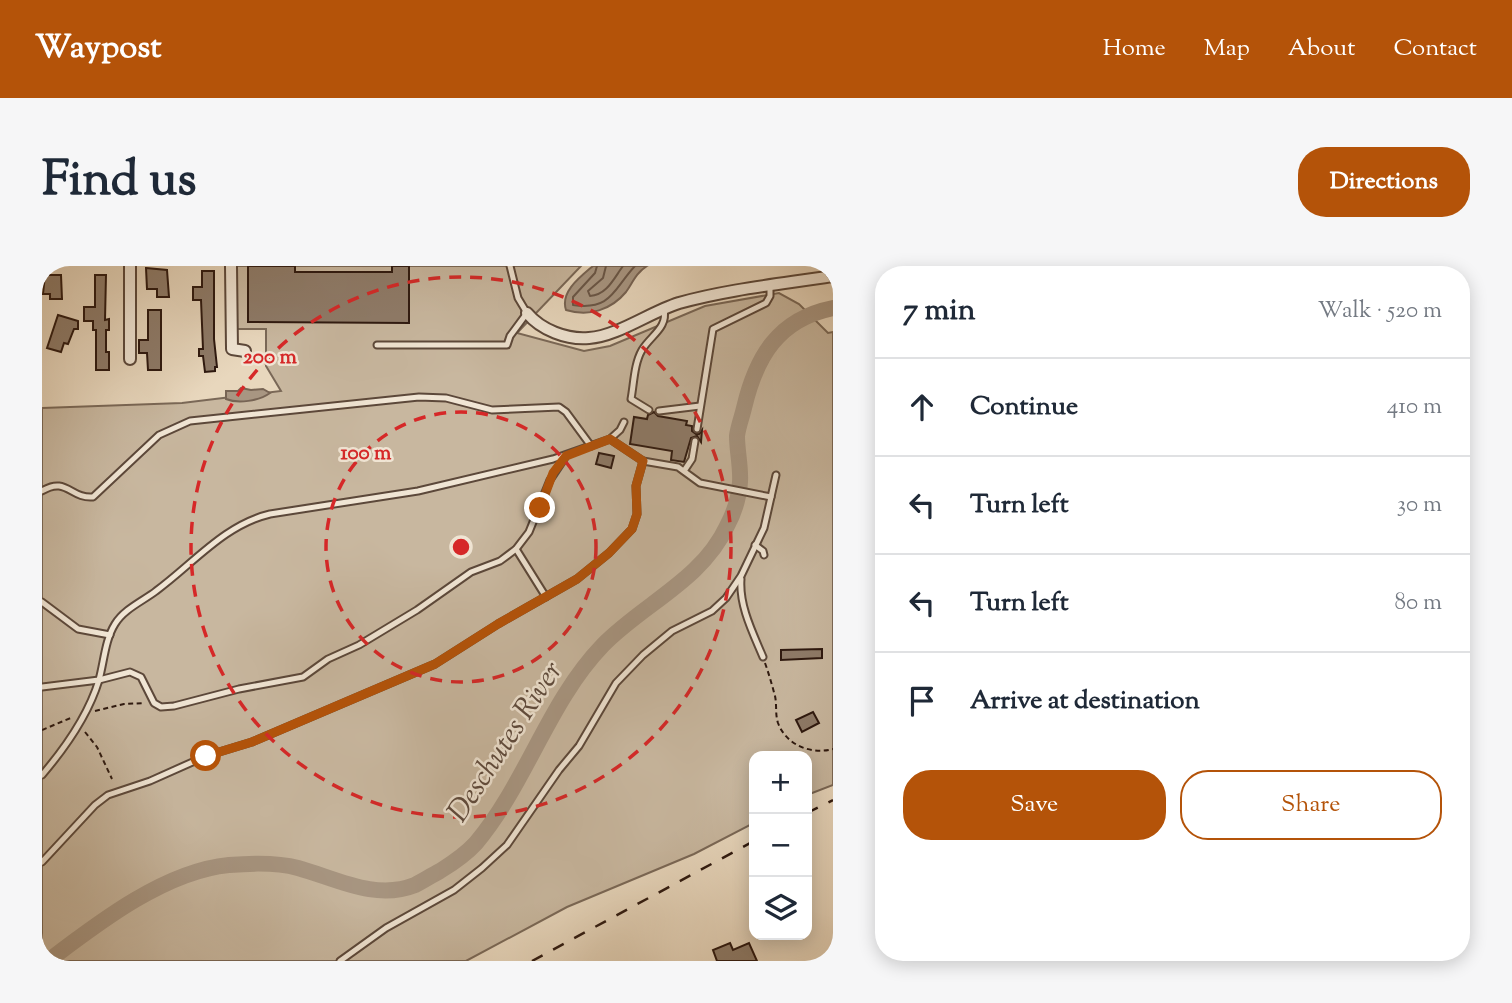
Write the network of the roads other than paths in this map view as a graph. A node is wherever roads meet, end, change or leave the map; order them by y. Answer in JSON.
{"nodes":[{"id":1,"x":130,"y":266,"type":"edge"},
{"id":2,"x":231,"y":266,"type":"edge"},
{"id":3,"x":510,"y":266,"type":"edge"},
{"id":4,"x":833,"y":276,"type":"edge"},
{"id":5,"x":770,"y":286,"type":"junction"},
{"id":6,"x":664,"y":309,"type":"junction"},
{"id":7,"x":527,"y":313,"type":"junction"},
{"id":8,"x":377,"y":345,"type":"dead end"},
{"id":9,"x":245,"y":351,"type":"dead end"},
{"id":10,"x":130,"y":359,"type":"dead end"},
{"id":11,"x":700,"y":406,"type":"junction"},
{"id":12,"x":649,"y":410,"type":"dead end"},
{"id":13,"x":659,"y":411,"type":"dead end"},
{"id":14,"x":624,"y":422,"type":"dead end"},
{"id":15,"x":697,"y":429,"type":"dead end"},
{"id":16,"x":610,"y":439,"type":"junction"},
{"id":17,"x":695,"y":441,"type":"dead end"},
{"id":18,"x":592,"y":446,"type":"junction"},
{"id":19,"x":566,"y":456,"type":"junction"},
{"id":20,"x":643,"y":461,"type":"junction"},
{"id":21,"x":684,"y":471,"type":"junction"},
{"id":22,"x":776,"y":475,"type":"dead end"},
{"id":23,"x":42,"y":491,"type":"edge"},
{"id":24,"x":771,"y":497,"type":"junction"},
{"id":25,"x":755,"y":545,"type":"junction"},
{"id":26,"x":516,"y":549,"type":"junction"},
{"id":27,"x":764,"y":555,"type":"dead end"},
{"id":28,"x":741,"y":576,"type":"junction"},
{"id":29,"x":546,"y":597,"type":"junction"},
{"id":30,"x":42,"y":602,"type":"edge"},
{"id":31,"x":110,"y":635,"type":"junction"},
{"id":32,"x":763,"y":657,"type":"road end"},
{"id":33,"x":99,"y":680,"type":"junction"},
{"id":34,"x":42,"y":687,"type":"edge"},
{"id":35,"x":42,"y":775,"type":"edge"},
{"id":36,"x":42,"y":862,"type":"edge"},
{"id":37,"x":340,"y":961,"type":"edge"}],
"edges":[{"from":1,"to":10,"type":"street"},
{"from":2,"to":9,"type":"street"},
{"from":3,"to":7,"type":"lane"},
{"from":4,"to":5,"type":"street"},
{"from":5,"to":6,"type":"street"},
{"from":5,"to":11,"type":"lane"},
{"from":6,"to":7,"type":"street"},
{"from":6,"to":12,"type":"lane"},
{"from":7,"to":8,"type":"lane"},
{"from":11,"to":13,"type":"lane"},
{"from":11,"to":15,"type":"lane"},
{"from":14,"to":16,"type":"lane"},
{"from":16,"to":18,"type":"lane"},
{"from":16,"to":20,"type":"lane"},
{"from":17,"to":21,"type":"lane"},
{"from":18,"to":19,"type":"lane"},
{"from":18,"to":23,"type":"lane"},
{"from":19,"to":26,"type":"lane"},
{"from":19,"to":31,"type":"lane"},
{"from":20,"to":21,"type":"lane"},
{"from":20,"to":29,"type":"lane"},
{"from":21,"to":24,"type":"lane"},
{"from":22,"to":24,"type":"lane"},
{"from":24,"to":25,"type":"lane"},
{"from":25,"to":27,"type":"lane"},
{"from":25,"to":28,"type":"lane"},
{"from":26,"to":29,"type":"lane"},
{"from":26,"to":33,"type":"lane"},
{"from":28,"to":32,"type":"lane"},
{"from":28,"to":37,"type":"lane"},
{"from":29,"to":36,"type":"lane"},
{"from":30,"to":31,"type":"lane"},
{"from":31,"to":33,"type":"lane"},
{"from":33,"to":34,"type":"lane"},
{"from":33,"to":35,"type":"lane"}]}
